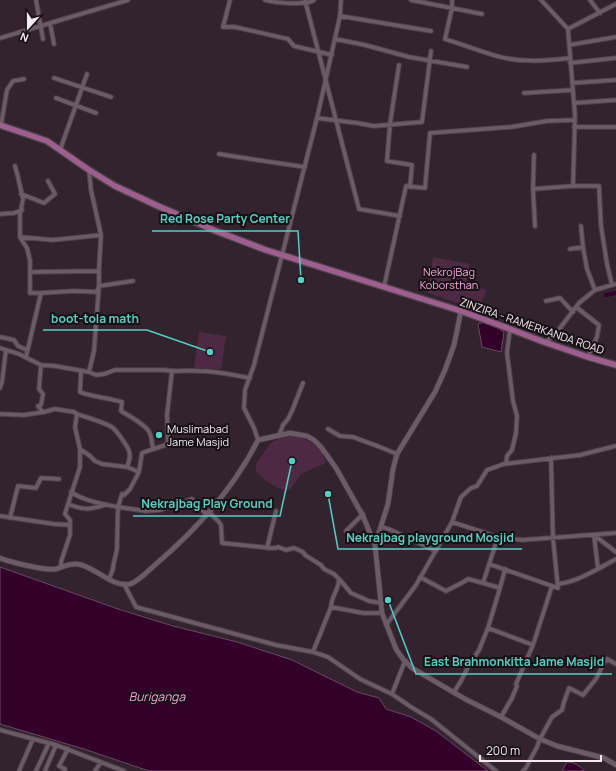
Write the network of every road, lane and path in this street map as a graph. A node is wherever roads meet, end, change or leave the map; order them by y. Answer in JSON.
{"nodes":[{"id":1,"x":36,"y":0,"type":"edge"},
{"id":2,"x":128,"y":0,"type":"edge"},
{"id":3,"x":230,"y":0,"type":"edge"},
{"id":4,"x":265,"y":0,"type":"edge"},
{"id":5,"x":305,"y":0,"type":"edge"},
{"id":6,"x":314,"y":0,"type":"edge"},
{"id":7,"x":342,"y":0,"type":"edge"},
{"id":8,"x":411,"y":0,"type":"edge"},
{"id":9,"x":452,"y":0,"type":"edge"},
{"id":10,"x":549,"y":0,"type":"edge"},
{"id":11,"x":590,"y":0,"type":"edge"},
{"id":12,"x":121,"y":1,"type":"edge"},
{"id":13,"x":543,"y":2,"type":"edge"},
{"id":14,"x":616,"y":4,"type":"edge"},
{"id":15,"x":452,"y":8,"type":"junction"},
{"id":16,"x":600,"y":13,"type":"junction"},
{"id":17,"x":482,"y":14,"type":"dead end"},
{"id":18,"x":340,"y":16,"type":"junction"},
{"id":19,"x":50,"y":24,"type":"junction"},
{"id":20,"x":40,"y":26,"type":"junction"},
{"id":21,"x":568,"y":29,"type":"junction"},
{"id":22,"x":431,"y":31,"type":"dead end"},
{"id":23,"x":616,"y":37,"type":"edge"},
{"id":24,"x":0,"y":38,"type":"edge"},
{"id":25,"x":43,"y":39,"type":"dead end"},
{"id":26,"x":335,"y":39,"type":"junction"},
{"id":27,"x":54,"y":44,"type":"dead end"},
{"id":28,"x":569,"y":45,"type":"junction"},
{"id":29,"x":431,"y":51,"type":"dead end"},
{"id":30,"x":332,"y":55,"type":"junction"},
{"id":31,"x":616,"y":58,"type":"edge"},
{"id":32,"x":429,"y":61,"type":"junction"},
{"id":33,"x":570,"y":61,"type":"junction"},
{"id":34,"x":399,"y":65,"type":"dead end"},
{"id":35,"x":467,"y":67,"type":"dead end"},
{"id":36,"x":87,"y":74,"type":"dead end"},
{"id":37,"x":54,"y":78,"type":"dead end"},
{"id":38,"x":24,"y":79,"type":"dead end"},
{"id":39,"x":616,"y":80,"type":"edge"},
{"id":40,"x":572,"y":84,"type":"junction"},
{"id":41,"x":82,"y":88,"type":"junction"},
{"id":42,"x":573,"y":90,"type":"junction"},
{"id":43,"x":524,"y":93,"type":"dead end"},
{"id":44,"x":111,"y":97,"type":"dead end"},
{"id":45,"x":56,"y":98,"type":"dead end"},
{"id":46,"x":616,"y":100,"type":"edge"},
{"id":47,"x":574,"y":103,"type":"junction"},
{"id":48,"x":76,"y":105,"type":"junction"},
{"id":49,"x":96,"y":113,"type":"dead end"},
{"id":50,"x":317,"y":118,"type":"junction"},
{"id":51,"x":575,"y":120,"type":"junction"},
{"id":52,"x":390,"y":124,"type":"junction"},
{"id":53,"x":0,"y":125,"type":"edge"},
{"id":54,"x":616,"y":127,"type":"edge"},
{"id":55,"x":574,"y":128,"type":"junction"},
{"id":56,"x":60,"y":150,"type":"junction"},
{"id":57,"x":219,"y":154,"type":"dead end"},
{"id":58,"x":534,"y":155,"type":"dead end"},
{"id":59,"x":15,"y":166,"type":"dead end"},
{"id":60,"x":305,"y":167,"type":"junction"},
{"id":61,"x":89,"y":170,"type":"junction"},
{"id":62,"x":48,"y":181,"type":"dead end"},
{"id":63,"x":573,"y":186,"type":"junction"},
{"id":64,"x":410,"y":187,"type":"junction"},
{"id":65,"x":533,"y":189,"type":"junction"},
{"id":66,"x":22,"y":194,"type":"junction"},
{"id":67,"x":22,"y":210,"type":"junction"},
{"id":68,"x":0,"y":214,"type":"edge"},
{"id":69,"x":400,"y":216,"type":"junction"},
{"id":70,"x":535,"y":226,"type":"dead end"},
{"id":71,"x":581,"y":226,"type":"dead end"},
{"id":72,"x":102,"y":235,"type":"junction"},
{"id":73,"x":20,"y":237,"type":"junction"},
{"id":74,"x":583,"y":247,"type":"junction"},
{"id":75,"x":570,"y":249,"type":"dead end"},
{"id":76,"x":283,"y":255,"type":"junction"},
{"id":77,"x":99,"y":271,"type":"junction"},
{"id":78,"x":31,"y":272,"type":"junction"},
{"id":79,"x":133,"y":281,"type":"dead end"},
{"id":80,"x":614,"y":284,"type":"edge"},
{"id":81,"x":99,"y":286,"type":"junction"},
{"id":82,"x":384,"y":287,"type":"junction"},
{"id":83,"x":595,"y":290,"type":"junction"},
{"id":84,"x":41,"y":293,"type":"junction"},
{"id":85,"x":546,"y":301,"type":"dead end"},
{"id":86,"x":576,"y":307,"type":"junction"},
{"id":87,"x":461,"y":311,"type":"junction"},
{"id":88,"x":572,"y":312,"type":"junction"},
{"id":89,"x":510,"y":328,"type":"junction"},
{"id":90,"x":0,"y":337,"type":"edge"},
{"id":91,"x":544,"y":342,"type":"junction"},
{"id":92,"x":0,"y":348,"type":"edge"},
{"id":93,"x":6,"y":350,"type":"junction"},
{"id":94,"x":27,"y":350,"type":"junction"},
{"id":95,"x":588,"y":357,"type":"junction"},
{"id":96,"x":26,"y":358,"type":"junction"},
{"id":97,"x":41,"y":365,"type":"junction"},
{"id":98,"x":616,"y":365,"type":"edge"},
{"id":99,"x":81,"y":371,"type":"junction"},
{"id":100,"x":172,"y":371,"type":"junction"},
{"id":101,"x":89,"y":372,"type":"junction"},
{"id":102,"x":250,"y":378,"type":"junction"},
{"id":103,"x":302,"y":383,"type":"dead end"},
{"id":104,"x":0,"y":388,"type":"edge"},
{"id":105,"x":43,"y":412,"type":"junction"},
{"id":106,"x":0,"y":414,"type":"edge"},
{"id":107,"x":77,"y":414,"type":"junction"},
{"id":108,"x":328,"y":429,"type":"dead end"},
{"id":109,"x":279,"y":436,"type":"junction"},
{"id":110,"x":258,"y":440,"type":"junction"},
{"id":111,"x":616,"y":446,"type":"edge"},
{"id":112,"x":80,"y":449,"type":"junction"},
{"id":113,"x":152,"y":449,"type":"junction"},
{"id":114,"x":397,"y":454,"type":"junction"},
{"id":115,"x":551,"y":458,"type":"junction"},
{"id":116,"x":506,"y":464,"type":"junction"},
{"id":117,"x":127,"y":467,"type":"junction"},
{"id":118,"x":139,"y":472,"type":"junction"},
{"id":119,"x":59,"y":479,"type":"dead end"},
{"id":120,"x":71,"y":492,"type":"junction"},
{"id":121,"x":68,"y":504,"type":"junction"},
{"id":122,"x":105,"y":504,"type":"junction"},
{"id":123,"x":118,"y":507,"type":"junction"},
{"id":124,"x":276,"y":511,"type":"dead end"},
{"id":125,"x":208,"y":513,"type":"junction"},
{"id":126,"x":363,"y":514,"type":"junction"},
{"id":127,"x":0,"y":516,"type":"edge"},
{"id":128,"x":10,"y":518,"type":"junction"},
{"id":129,"x":452,"y":522,"type":"junction"},
{"id":130,"x":70,"y":525,"type":"junction"},
{"id":131,"x":382,"y":527,"type":"junction"},
{"id":132,"x":346,"y":531,"type":"dead end"},
{"id":133,"x":616,"y":533,"type":"edge"},
{"id":134,"x":594,"y":535,"type":"junction"},
{"id":135,"x":498,"y":537,"type":"junction"},
{"id":136,"x":553,"y":538,"type":"junction"},
{"id":137,"x":375,"y":545,"type":"junction"},
{"id":138,"x":267,"y":548,"type":"junction"},
{"id":139,"x":436,"y":551,"type":"junction"},
{"id":140,"x":616,"y":552,"type":"edge"},
{"id":141,"x":0,"y":558,"type":"edge"},
{"id":142,"x":616,"y":559,"type":"edge"},
{"id":143,"x":488,"y":564,"type":"junction"},
{"id":144,"x":61,"y":567,"type":"junction"},
{"id":145,"x":598,"y":569,"type":"junction"},
{"id":146,"x":505,"y":570,"type":"junction"},
{"id":147,"x":420,"y":577,"type":"junction"},
{"id":148,"x":110,"y":579,"type":"junction"},
{"id":149,"x":340,"y":579,"type":"junction"},
{"id":150,"x":483,"y":583,"type":"junction"},
{"id":151,"x":124,"y":584,"type":"junction"},
{"id":152,"x":558,"y":584,"type":"junction"},
{"id":153,"x":552,"y":586,"type":"junction"},
{"id":154,"x":500,"y":588,"type":"junction"},
{"id":155,"x":380,"y":603,"type":"junction"},
{"id":156,"x":331,"y":607,"type":"junction"},
{"id":157,"x":382,"y":613,"type":"junction"},
{"id":158,"x":386,"y":625,"type":"junction"},
{"id":159,"x":488,"y":628,"type":"junction"},
{"id":160,"x":533,"y":645,"type":"junction"},
{"id":161,"x":313,"y":652,"type":"junction"},
{"id":162,"x":405,"y":661,"type":"junction"},
{"id":163,"x":616,"y":664,"type":"edge"},
{"id":164,"x":454,"y":692,"type":"junction"},
{"id":165,"x":392,"y":694,"type":"junction"},
{"id":166,"x":501,"y":717,"type":"junction"},
{"id":167,"x":0,"y":730,"type":"edge"},
{"id":168,"x":33,"y":739,"type":"junction"},
{"id":169,"x":540,"y":739,"type":"junction"},
{"id":170,"x":49,"y":743,"type":"junction"},
{"id":171,"x":56,"y":745,"type":"junction"},
{"id":172,"x":68,"y":749,"type":"junction"},
{"id":173,"x":101,"y":762,"type":"junction"},
{"id":174,"x":616,"y":765,"type":"edge"},
{"id":175,"x":118,"y":770,"type":"edge"},
{"id":176,"x":19,"y":771,"type":"edge"},
{"id":177,"x":36,"y":771,"type":"edge"},
{"id":178,"x":45,"y":771,"type":"edge"},
{"id":179,"x":64,"y":771,"type":"edge"},
{"id":180,"x":95,"y":771,"type":"edge"},
{"id":181,"x":124,"y":771,"type":"edge"},
{"id":182,"x":496,"y":771,"type":"edge"},
{"id":183,"x":523,"y":771,"type":"edge"}],
"edges":[{"from":1,"to":20,"type":"street"},
{"from":2,"to":12,"type":"street"},
{"from":3,"to":30,"type":"street"},
{"from":4,"to":6,"type":"street"},
{"from":5,"to":69,"type":"street"},
{"from":7,"to":18,"type":"street"},
{"from":8,"to":15,"type":"street"},
{"from":9,"to":15,"type":"street"},
{"from":10,"to":13,"type":"street"},
{"from":11,"to":16,"type":"street"},
{"from":12,"to":19,"type":"street"},
{"from":13,"to":21,"type":"street"},
{"from":14,"to":16,"type":"street"},
{"from":15,"to":17,"type":"street"},
{"from":15,"to":33,"type":"street"},
{"from":16,"to":21,"type":"street"},
{"from":18,"to":22,"type":"street"},
{"from":18,"to":26,"type":"street"},
{"from":19,"to":20,"type":"street"},
{"from":19,"to":27,"type":"street"},
{"from":20,"to":24,"type":"street"},
{"from":20,"to":25,"type":"street"},
{"from":21,"to":28,"type":"street"},
{"from":23,"to":28,"type":"street"},
{"from":26,"to":30,"type":"street"},
{"from":26,"to":32,"type":"street"},
{"from":28,"to":33,"type":"street"},
{"from":29,"to":32,"type":"street"},
{"from":30,"to":50,"type":"street"},
{"from":31,"to":33,"type":"street"},
{"from":32,"to":35,"type":"street"},
{"from":32,"to":52,"type":"street"},
{"from":33,"to":40,"type":"street"},
{"from":34,"to":52,"type":"street"},
{"from":36,"to":41,"type":"street"},
{"from":37,"to":41,"type":"street"},
{"from":38,"to":53,"type":"street"},
{"from":39,"to":40,"type":"street"},
{"from":40,"to":42,"type":"street"},
{"from":41,"to":44,"type":"street"},
{"from":41,"to":48,"type":"street"},
{"from":42,"to":43,"type":"street"},
{"from":42,"to":47,"type":"street"},
{"from":45,"to":48,"type":"street"},
{"from":46,"to":47,"type":"street"},
{"from":47,"to":51,"type":"street"},
{"from":48,"to":49,"type":"street"},
{"from":48,"to":56,"type":"street"},
{"from":50,"to":52,"type":"street"},
{"from":50,"to":60,"type":"street"},
{"from":51,"to":55,"type":"street"},
{"from":51,"to":64,"type":"street"},
{"from":52,"to":64,"type":"street"},
{"from":53,"to":56,"type":"main road","name":"ZINZIRA - RAMERKANDA ROAD"},
{"from":54,"to":55,"type":"street"},
{"from":55,"to":63,"type":"street"},
{"from":56,"to":61,"type":"main road","name":"ZINZIRA - RAMERKANDA ROAD"},
{"from":57,"to":60,"type":"street"},
{"from":58,"to":65,"type":"street"},
{"from":59,"to":66,"type":"street"},
{"from":60,"to":76,"type":"street"},
{"from":61,"to":72,"type":"street"},
{"from":61,"to":76,"type":"main road","name":"ZINZIRA - RAMERKANDA ROAD"},
{"from":62,"to":66,"type":"street"},
{"from":63,"to":65,"type":"street"},
{"from":63,"to":80,"type":"street"},
{"from":64,"to":69,"type":"street"},
{"from":65,"to":70,"type":"street"},
{"from":66,"to":67,"type":"street"},
{"from":67,"to":68,"type":"street"},
{"from":67,"to":73,"type":"street"},
{"from":69,"to":82,"type":"street"},
{"from":71,"to":74,"type":"street"},
{"from":72,"to":73,"type":"street"},
{"from":72,"to":77,"type":"street"},
{"from":73,"to":78,"type":"street"},
{"from":74,"to":75,"type":"street"},
{"from":74,"to":83,"type":"street"},
{"from":76,"to":82,"type":"main road","name":"ZINZIRA - RAMERKANDA ROAD"},
{"from":76,"to":102,"type":"street"},
{"from":77,"to":78,"type":"street"},
{"from":77,"to":81,"type":"street"},
{"from":78,"to":84,"type":"street"},
{"from":79,"to":81,"type":"street"},
{"from":80,"to":83,"type":"street"},
{"from":81,"to":84,"type":"street"},
{"from":81,"to":101,"type":"street"},
{"from":82,"to":87,"type":"main road","name":"ZINZIRA - RAMERKANDA ROAD"},
{"from":83,"to":86,"type":"street"},
{"from":84,"to":94,"type":"street"},
{"from":85,"to":88,"type":"street"},
{"from":86,"to":88,"type":"street"},
{"from":86,"to":95,"type":"street"},
{"from":87,"to":89,"type":"main road","name":"ZINZIRA - RAMERKANDA ROAD"},
{"from":87,"to":114,"type":"street"},
{"from":88,"to":91,"type":"street"},
{"from":89,"to":91,"type":"main road","name":"ZINZIRA - RAMERKANDA ROAD"},
{"from":89,"to":116,"type":"street"},
{"from":90,"to":94,"type":"street"},
{"from":91,"to":95,"type":"main road","name":"ZINZIRA - RAMERKANDA ROAD"},
{"from":92,"to":93,"type":"street"},
{"from":93,"to":96,"type":"street"},
{"from":93,"to":104,"type":"street"},
{"from":94,"to":96,"type":"street"},
{"from":95,"to":98,"type":"main road","name":"ZINZIRA - RAMERKANDA ROAD"},
{"from":96,"to":97,"type":"street"},
{"from":97,"to":99,"type":"street"},
{"from":97,"to":105,"type":"street"},
{"from":99,"to":101,"type":"street"},
{"from":99,"to":113,"type":"street"},
{"from":100,"to":101,"type":"street"},
{"from":100,"to":102,"type":"street"},
{"from":100,"to":113,"type":"street"},
{"from":102,"to":110,"type":"street"},
{"from":103,"to":109,"type":"street"},
{"from":105,"to":106,"type":"street"},
{"from":105,"to":107,"type":"street"},
{"from":107,"to":112,"type":"street"},
{"from":107,"to":117,"type":"street"},
{"from":108,"to":114,"type":"street"},
{"from":109,"to":110,"type":"street"},
{"from":109,"to":126,"type":"street"},
{"from":110,"to":125,"type":"street"},
{"from":111,"to":115,"type":"street"},
{"from":112,"to":117,"type":"street"},
{"from":112,"to":120,"type":"street"},
{"from":113,"to":118,"type":"street"},
{"from":114,"to":131,"type":"street"},
{"from":115,"to":116,"type":"street"},
{"from":115,"to":136,"type":"street"},
{"from":116,"to":129,"type":"street"},
{"from":117,"to":118,"type":"street"},
{"from":118,"to":123,"type":"street"},
{"from":119,"to":128,"type":"street"},
{"from":120,"to":121,"type":"street"},
{"from":120,"to":122,"type":"street"},
{"from":121,"to":122,"type":"street"},
{"from":121,"to":130,"type":"street"},
{"from":122,"to":123,"type":"street"},
{"from":123,"to":125,"type":"street"},
{"from":123,"to":148,"type":"street"},
{"from":124,"to":138,"type":"street"},
{"from":125,"to":138,"type":"street"},
{"from":125,"to":151,"type":"street"},
{"from":126,"to":132,"type":"street"},
{"from":126,"to":137,"type":"street"},
{"from":127,"to":128,"type":"street"},
{"from":128,"to":130,"type":"street"},
{"from":129,"to":135,"type":"street"},
{"from":129,"to":139,"type":"street"},
{"from":130,"to":144,"type":"street"},
{"from":131,"to":137,"type":"street"},
{"from":131,"to":139,"type":"street"},
{"from":133,"to":134,"type":"street"},
{"from":134,"to":136,"type":"street"},
{"from":134,"to":140,"type":"street"},
{"from":134,"to":145,"type":"street"},
{"from":135,"to":136,"type":"street"},
{"from":135,"to":143,"type":"street"},
{"from":136,"to":152,"type":"street"},
{"from":137,"to":155,"type":"street"},
{"from":138,"to":149,"type":"street"},
{"from":139,"to":147,"type":"street"},
{"from":141,"to":144,"type":"street"},
{"from":142,"to":145,"type":"street"},
{"from":143,"to":146,"type":"street"},
{"from":143,"to":150,"type":"street"},
{"from":144,"to":148,"type":"street"},
{"from":145,"to":152,"type":"street"},
{"from":146,"to":153,"type":"street"},
{"from":146,"to":154,"type":"street"},
{"from":147,"to":150,"type":"street"},
{"from":147,"to":158,"type":"street"},
{"from":148,"to":151,"type":"street"},
{"from":149,"to":155,"type":"street"},
{"from":149,"to":156,"type":"street"},
{"from":150,"to":154,"type":"street"},
{"from":151,"to":161,"type":"street"},
{"from":152,"to":153,"type":"street"},
{"from":153,"to":160,"type":"street"},
{"from":154,"to":159,"type":"street"},
{"from":155,"to":157,"type":"street"},
{"from":156,"to":157,"type":"street"},
{"from":156,"to":161,"type":"street"},
{"from":157,"to":158,"type":"street"},
{"from":158,"to":162,"type":"street"},
{"from":159,"to":160,"type":"street"},
{"from":159,"to":164,"type":"street"},
{"from":160,"to":166,"type":"street"},
{"from":161,"to":165,"type":"street"},
{"from":162,"to":164,"type":"street"},
{"from":162,"to":165,"type":"street"},
{"from":163,"to":169,"type":"street"},
{"from":164,"to":166,"type":"street"},
{"from":165,"to":182,"type":"street"},
{"from":166,"to":169,"type":"street"},
{"from":167,"to":168,"type":"street"},
{"from":168,"to":170,"type":"street"},
{"from":168,"to":176,"type":"street"},
{"from":169,"to":174,"type":"street"},
{"from":169,"to":183,"type":"street"},
{"from":170,"to":171,"type":"street"},
{"from":170,"to":177,"type":"street"},
{"from":171,"to":172,"type":"street"},
{"from":171,"to":178,"type":"street"},
{"from":172,"to":173,"type":"street"},
{"from":172,"to":179,"type":"street"},
{"from":173,"to":175,"type":"street"},
{"from":173,"to":180,"type":"street"},
{"from":175,"to":181,"type":"street"}]}
